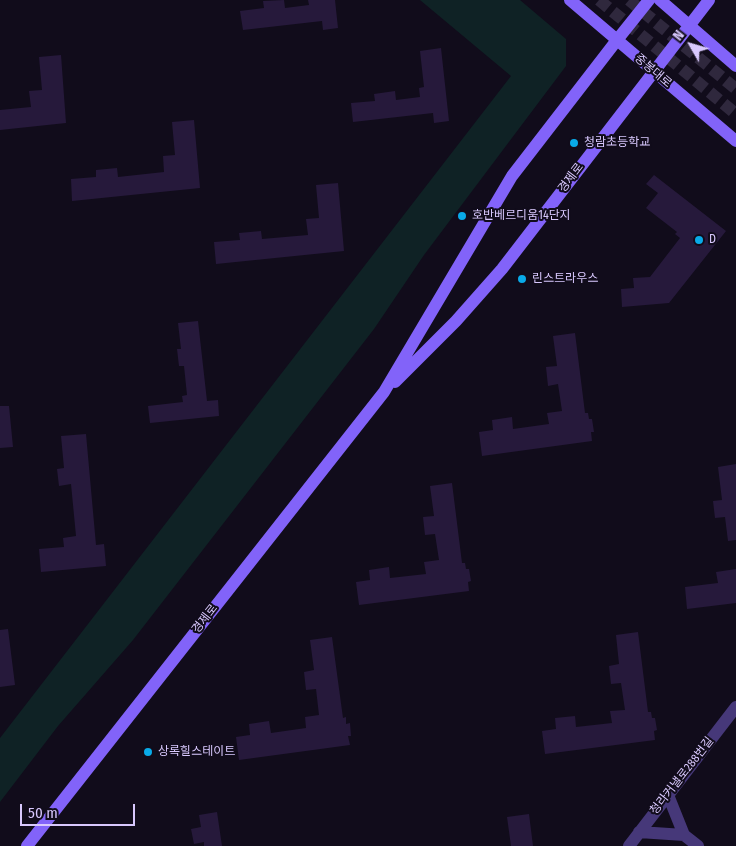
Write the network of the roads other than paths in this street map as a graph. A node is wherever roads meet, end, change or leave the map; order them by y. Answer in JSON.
{"nodes":[{"id":1,"x":570,"y":0,"type":"edge"},
{"id":2,"x":649,"y":0,"type":"edge"},
{"id":3,"x":660,"y":0,"type":"edge"},
{"id":4,"x":709,"y":0,"type":"edge"},
{"id":5,"x":690,"y":26,"type":"junction"},
{"id":6,"x":616,"y":40,"type":"junction"},
{"id":7,"x":736,"y":66,"type":"edge"},
{"id":8,"x":653,"y":72,"type":"junction"},
{"id":9,"x":736,"y":140,"type":"edge"},
{"id":10,"x":384,"y":392,"type":"junction"},
{"id":11,"x":736,"y":707,"type":"edge"},
{"id":12,"x":668,"y":795,"type":"junction"},
{"id":13,"x":639,"y":832,"type":"junction"},
{"id":14,"x":684,"y":835,"type":"junction"},
{"id":15,"x":27,"y":846,"type":"edge"},
{"id":16,"x":629,"y":846,"type":"edge"},
{"id":17,"x":698,"y":846,"type":"edge"}],
"edges":[{"from":1,"to":6,"type":"main road","name":"중봉대로"},
{"from":2,"to":6,"type":"main road","name":"경제로"},
{"from":3,"to":5,"type":"main road"},
{"from":4,"to":5,"type":"main road","name":"경제로"},
{"from":5,"to":7,"type":"main road"},
{"from":5,"to":8,"type":"main road","name":"경제로"},
{"from":6,"to":8,"type":"main road","name":"중봉대로"},
{"from":6,"to":10,"type":"main road","name":"경제로"},
{"from":8,"to":9,"type":"main road","name":"중봉대로"},
{"from":8,"to":10,"type":"main road","name":"경제로"},
{"from":10,"to":15,"type":"main road","name":"경제로"},
{"from":11,"to":12,"type":"street","name":"청라커낼로288번길"},
{"from":12,"to":13,"type":"street","name":"청라커낼로288번길"},
{"from":12,"to":14,"type":"street"},
{"from":13,"to":14,"type":"street"},
{"from":13,"to":16,"type":"street","name":"청라커낼로288번길"},
{"from":14,"to":17,"type":"street"}]}
